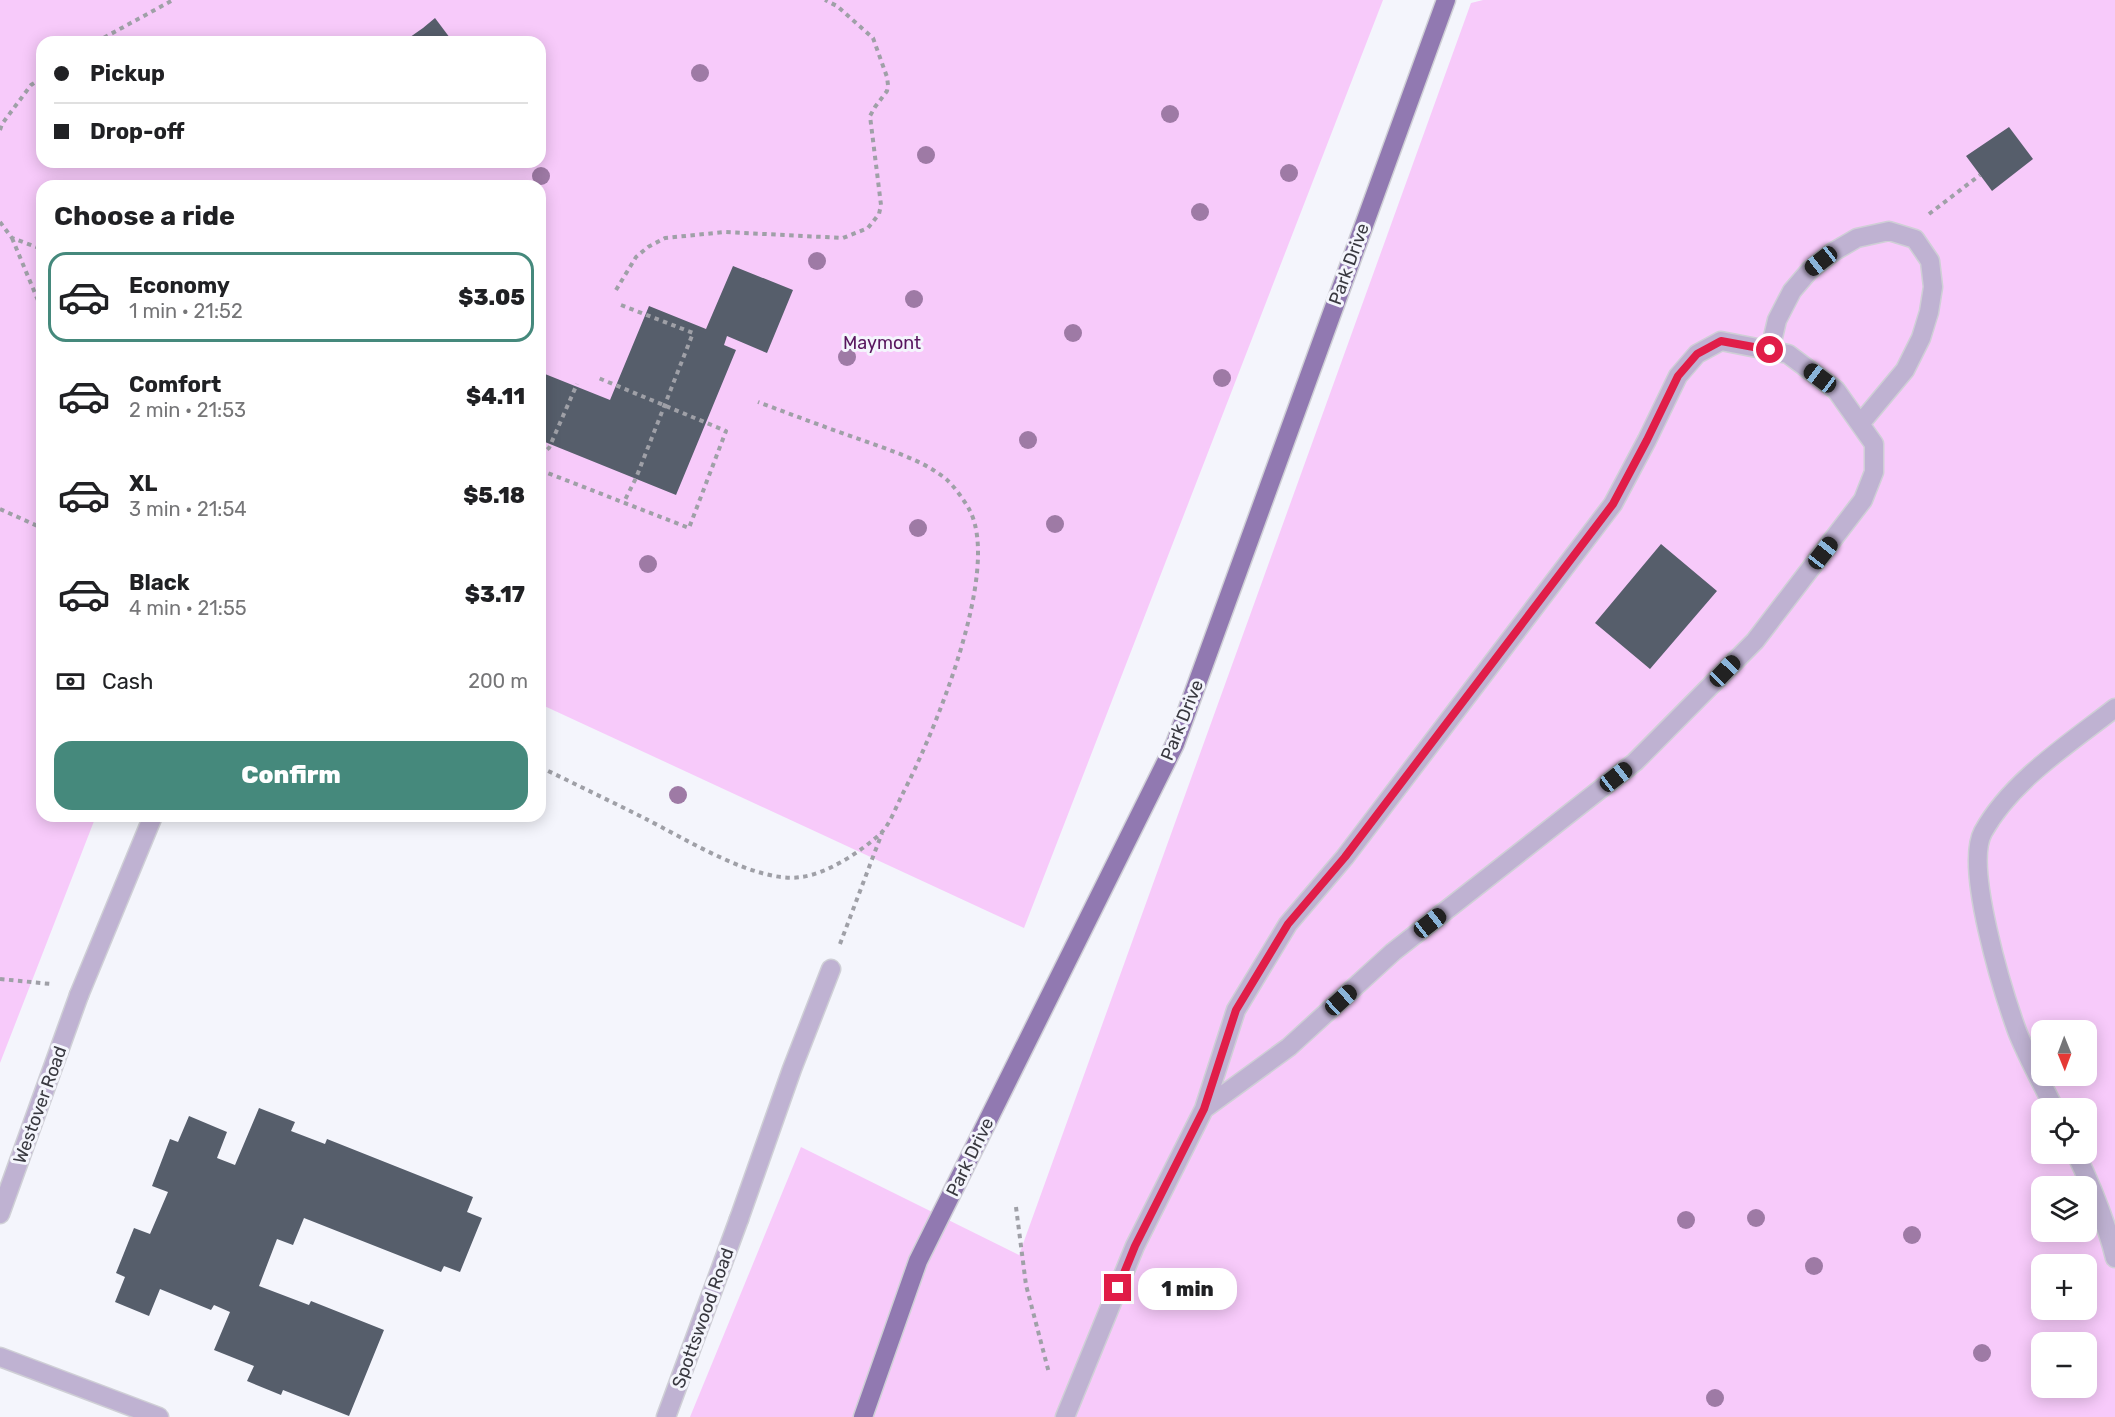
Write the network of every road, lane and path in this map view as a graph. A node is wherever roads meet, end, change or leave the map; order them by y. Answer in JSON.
{"nodes":[{"id":1,"x":173,"y":0,"type":"edge"},
{"id":2,"x":825,"y":0,"type":"edge"},
{"id":3,"x":1446,"y":0,"type":"edge"},
{"id":4,"x":107,"y":36,"type":"edge"},
{"id":5,"x":36,"y":82,"type":"edge"},
{"id":6,"x":0,"y":130,"type":"edge"},
{"id":7,"x":1980,"y":175,"type":"dead end"},
{"id":8,"x":0,"y":222,"type":"edge"},
{"id":9,"x":1903,"y":235,"type":"junction"},
{"id":10,"x":12,"y":238,"type":"junction"},
{"id":11,"x":36,"y":247,"type":"edge"},
{"id":12,"x":616,"y":290,"type":"dead end"},
{"id":13,"x":36,"y":296,"type":"edge"},
{"id":14,"x":621,"y":305,"type":"dead end"},
{"id":15,"x":1770,"y":350,"type":"junction"},
{"id":16,"x":596,"y":377,"type":"dead end"},
{"id":17,"x":577,"y":384,"type":"dead end"},
{"id":18,"x":758,"y":402,"type":"dead end"},
{"id":19,"x":665,"y":405,"type":"junction"},
{"id":20,"x":1860,"y":424,"type":"junction"},
{"id":21,"x":546,"y":450,"type":"edge"},
{"id":22,"x":546,"y":472,"type":"edge"},
{"id":23,"x":624,"y":502,"type":"junction"},
{"id":24,"x":0,"y":508,"type":"edge"},
{"id":25,"x":36,"y":525,"type":"edge"},
{"id":26,"x":2115,"y":708,"type":"edge"},
{"id":27,"x":546,"y":770,"type":"edge"},
{"id":28,"x":151,"y":822,"type":"edge"},
{"id":29,"x":882,"y":832,"type":"junction"},
{"id":30,"x":831,"y":969,"type":"joint"},
{"id":31,"x":0,"y":979,"type":"edge"},
{"id":32,"x":79,"y":995,"type":"junction"},
{"id":33,"x":2049,"y":1098,"type":"edge"},
{"id":34,"x":1204,"y":1109,"type":"junction"},
{"id":35,"x":2081,"y":1164,"type":"edge"},
{"id":36,"x":1016,"y":1207,"type":"dead end"},
{"id":37,"x":0,"y":1214,"type":"edge"},
{"id":38,"x":2115,"y":1258,"type":"edge"},
{"id":39,"x":0,"y":1356,"type":"edge"},
{"id":40,"x":1065,"y":1416,"type":"edge"},
{"id":41,"x":159,"y":1417,"type":"edge"},
{"id":42,"x":666,"y":1417,"type":"edge"},
{"id":43,"x":863,"y":1417,"type":"edge"}],
"edges":[{"from":1,"to":4,"type":"path"},
{"from":2,"to":12,"type":"path"},
{"from":3,"to":43,"type":"main road","name":"Park Drive"},
{"from":5,"to":6,"type":"path"},
{"from":7,"to":9,"type":"path"},
{"from":8,"to":10,"type":"path"},
{"from":9,"to":15,"type":"street"},
{"from":9,"to":20,"type":"street"},
{"from":10,"to":11,"type":"path"},
{"from":10,"to":13,"type":"path"},
{"from":14,"to":19,"type":"path"},
{"from":15,"to":20,"type":"street"},
{"from":15,"to":34,"type":"street"},
{"from":16,"to":19,"type":"path"},
{"from":17,"to":21,"type":"path"},
{"from":18,"to":29,"type":"path"},
{"from":19,"to":23,"type":"path"},
{"from":19,"to":23,"type":"path"},
{"from":20,"to":34,"type":"street"},
{"from":22,"to":23,"type":"path"},
{"from":24,"to":25,"type":"path"},
{"from":26,"to":33,"type":"street"},
{"from":27,"to":29,"type":"path"},
{"from":28,"to":32,"type":"street","name":"Westover Road"},
{"from":29,"to":30,"type":"path"},
{"from":30,"to":42,"type":"street","name":"Spottswood Road"},
{"from":31,"to":32,"type":"path"},
{"from":32,"to":37,"type":"street","name":"Westover Road"},
{"from":34,"to":40,"type":"street"},
{"from":35,"to":38,"type":"street"},
{"from":36,"to":40,"type":"path"},
{"from":39,"to":41,"type":"street"}]}
